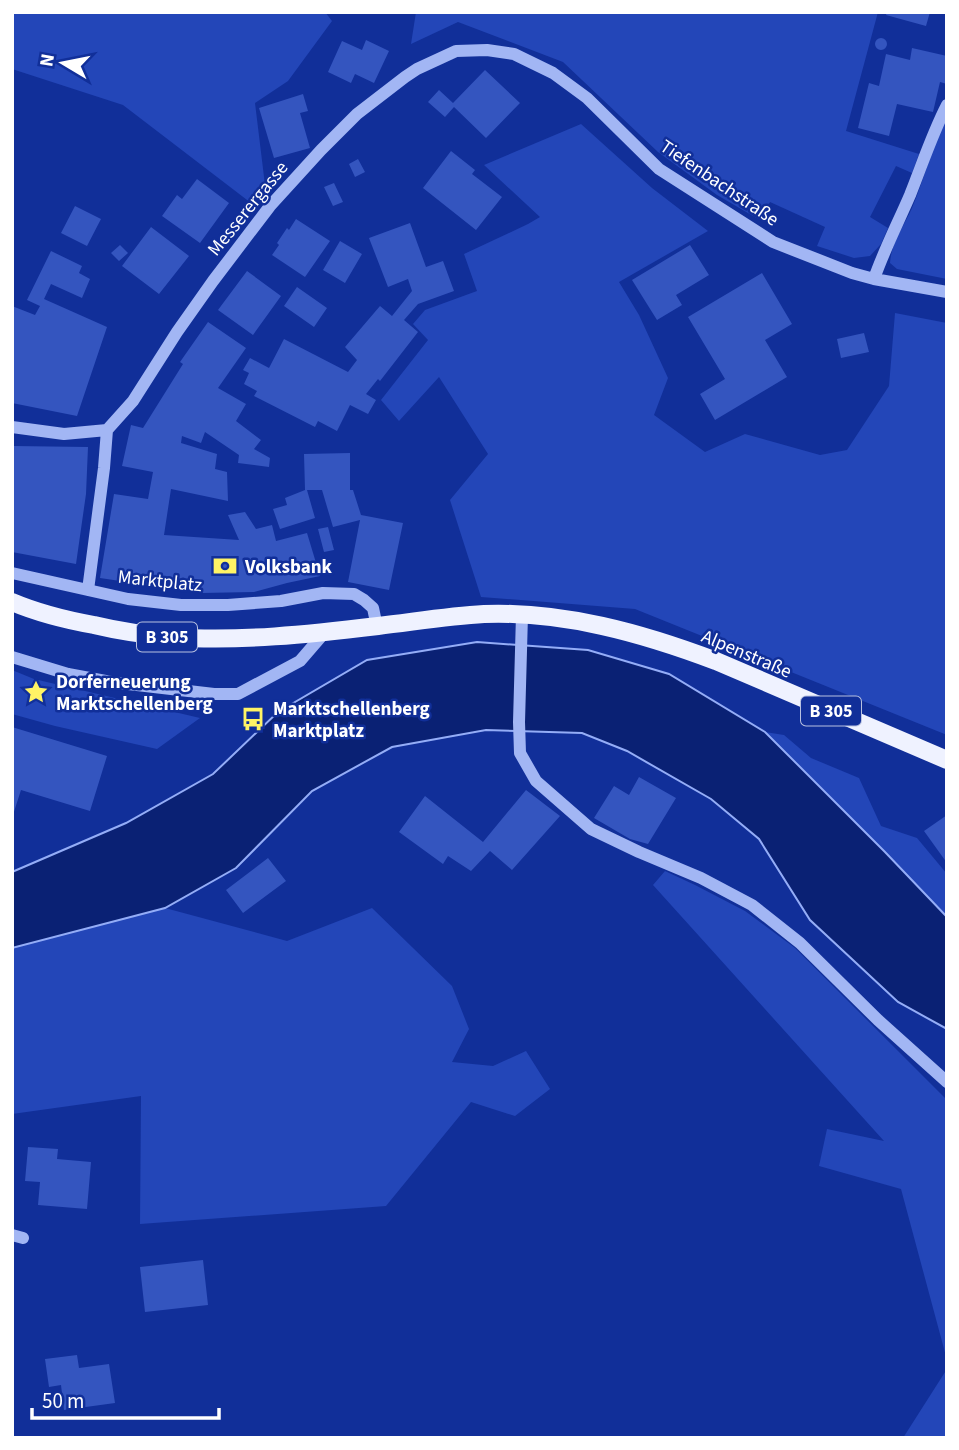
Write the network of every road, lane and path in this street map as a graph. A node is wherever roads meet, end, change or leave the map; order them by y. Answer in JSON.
{"nodes":[{"id":1,"x":456,"y":51,"type":"joint"},
{"id":2,"x":947,"y":105,"type":"edge"},
{"id":3,"x":874,"y":279,"type":"junction"},
{"id":4,"x":947,"y":292,"type":"edge"},
{"id":5,"x":12,"y":427,"type":"edge"},
{"id":6,"x":107,"y":430,"type":"junction"},
{"id":7,"x":12,"y":573,"type":"edge"},
{"id":8,"x":88,"y":590,"type":"junction"},
{"id":9,"x":12,"y":602,"type":"edge"},
{"id":10,"x":522,"y":615,"type":"junction"},
{"id":11,"x":377,"y":626,"type":"junction"},
{"id":12,"x":325,"y":632,"type":"junction"},
{"id":13,"x":12,"y":657,"type":"edge"},
{"id":14,"x":947,"y":760,"type":"edge"},
{"id":15,"x":947,"y":1082,"type":"edge"}],
"edges":[{"from":1,"to":3,"type":"street","name":"Tiefenbachstraße"},
{"from":1,"to":6,"type":"street","name":"Messerergasse"},
{"from":2,"to":3,"type":"street"},
{"from":3,"to":4,"type":"street","name":"Tiefenbachstraße"},
{"from":5,"to":6,"type":"street"},
{"from":6,"to":8,"type":"street","name":"Marktplatz"},
{"from":7,"to":8,"type":"street","name":"Marktplatz"},
{"from":8,"to":11,"type":"street","name":"Marktplatz"},
{"from":9,"to":12,"type":"main road","number":"B 305"},
{"from":10,"to":11,"type":"main road","number":"B 305"},
{"from":10,"to":14,"type":"main road","name":"Alpenstraße","number":"B 305"},
{"from":10,"to":15,"type":"street"},
{"from":11,"to":12,"type":"main road","number":"B 305"},
{"from":12,"to":13,"type":"street"}]}
